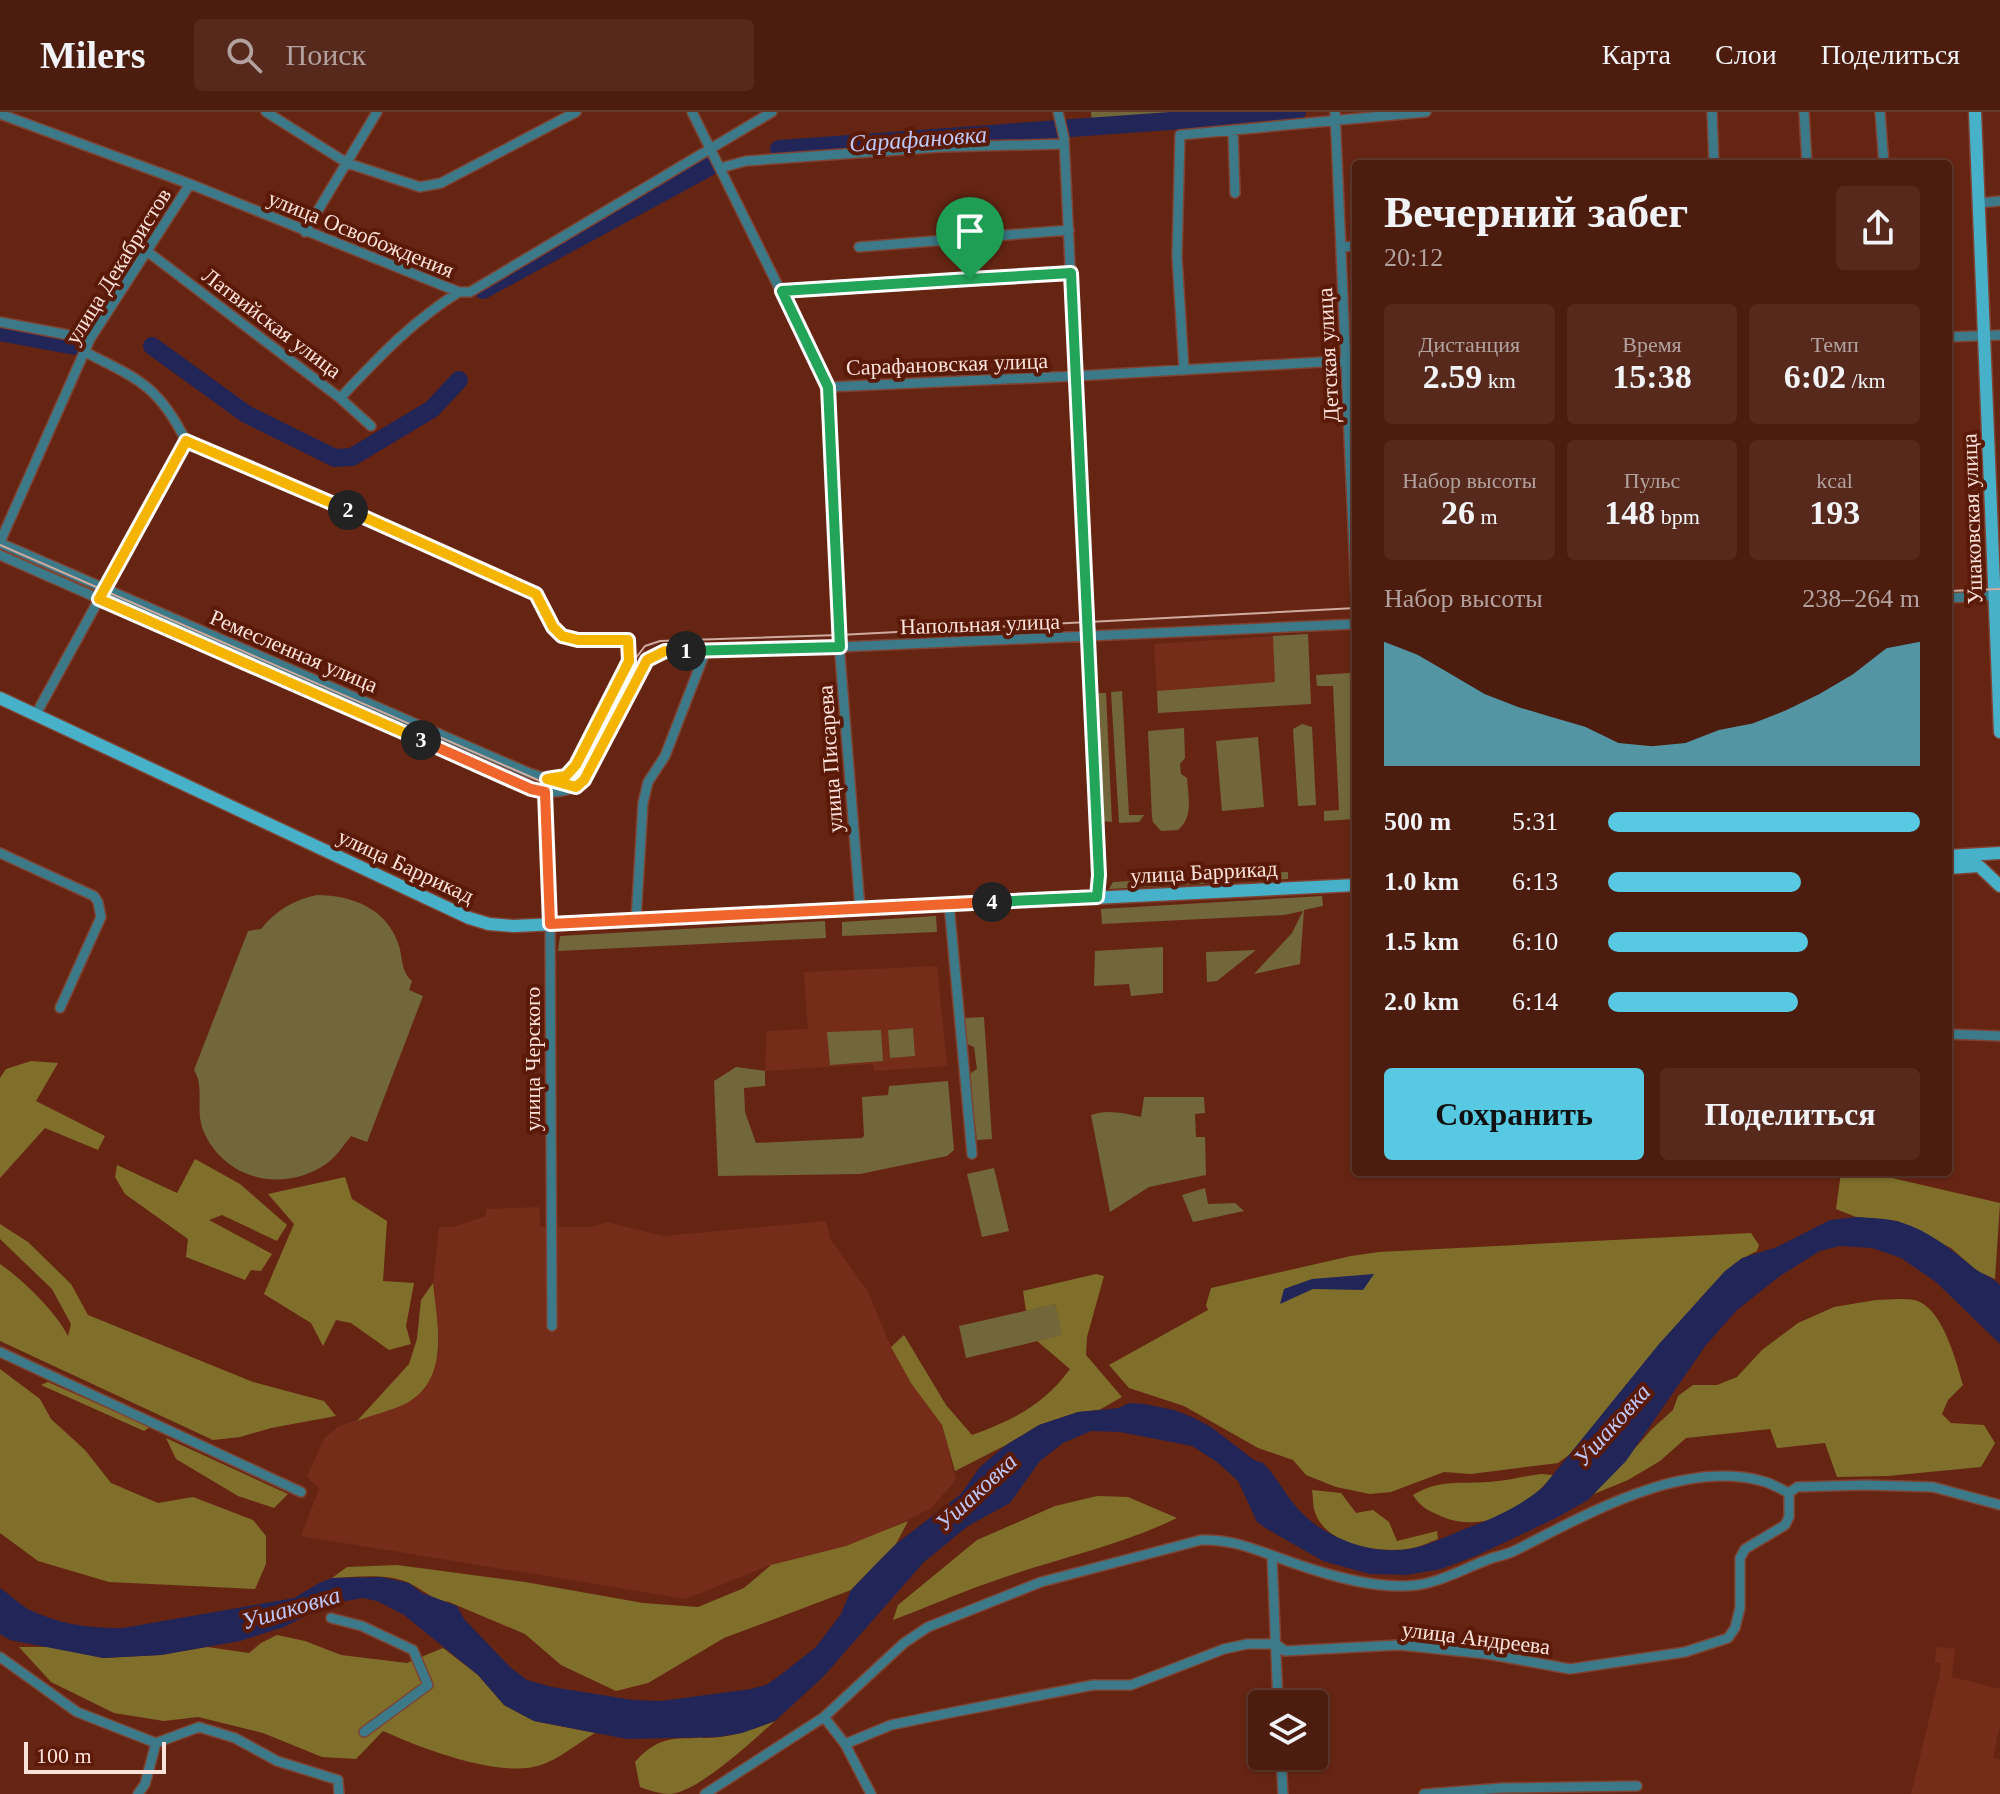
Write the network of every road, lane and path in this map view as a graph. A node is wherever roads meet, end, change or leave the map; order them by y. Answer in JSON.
{"nodes":[{"id":1,"x":266,"y":112,"type":"edge"},
{"id":2,"x":377,"y":112,"type":"edge"},
{"id":3,"x":576,"y":112,"type":"edge"},
{"id":4,"x":692,"y":112,"type":"edge"},
{"id":5,"x":772,"y":112,"type":"edge"},
{"id":6,"x":1058,"y":112,"type":"edge"},
{"id":7,"x":1426,"y":112,"type":"edge"},
{"id":8,"x":1712,"y":112,"type":"edge"},
{"id":9,"x":1804,"y":112,"type":"edge"},
{"id":10,"x":1880,"y":112,"type":"edge"},
{"id":11,"x":1975,"y":112,"type":"edge"},
{"id":12,"x":0,"y":114,"type":"edge"},
{"id":13,"x":1335,"y":116,"type":"edge"},
{"id":14,"x":1233,"y":130,"type":"junction"},
{"id":15,"x":1064,"y":141,"type":"junction"},
{"id":16,"x":711,"y":146,"type":"junction"},
{"id":17,"x":1714,"y":160,"type":"edge"},
{"id":18,"x":1807,"y":160,"type":"edge"},
{"id":19,"x":1884,"y":160,"type":"edge"},
{"id":20,"x":347,"y":163,"type":"junction"},
{"id":21,"x":720,"y":168,"type":"junction"},
{"id":22,"x":190,"y":184,"type":"junction"},
{"id":23,"x":1235,"y":193,"type":"dead end"},
{"id":24,"x":2000,"y":201,"type":"edge"},
{"id":25,"x":1980,"y":203,"type":"junction"},
{"id":26,"x":1069,"y":230,"type":"junction"},
{"id":27,"x":305,"y":232,"type":"junction"},
{"id":28,"x":1352,"y":246,"type":"edge"},
{"id":29,"x":859,"y":247,"type":"dead end"},
{"id":30,"x":1341,"y":247,"type":"junction"},
{"id":31,"x":148,"y":252,"type":"junction"},
{"id":32,"x":1071,"y":273,"type":"junction"},
{"id":33,"x":782,"y":291,"type":"junction"},
{"id":34,"x":459,"y":292,"type":"junction"},
{"id":35,"x":0,"y":322,"type":"edge"},
{"id":36,"x":1984,"y":335,"type":"junction"},
{"id":37,"x":2000,"y":335,"type":"edge"},
{"id":38,"x":1952,"y":337,"type":"edge"},
{"id":39,"x":90,"y":339,"type":"junction"},
{"id":40,"x":85,"y":352,"type":"junction"},
{"id":41,"x":1351,"y":360,"type":"edge"},
{"id":42,"x":1184,"y":370,"type":"junction"},
{"id":43,"x":1076,"y":376,"type":"junction"},
{"id":44,"x":828,"y":387,"type":"junction"},
{"id":45,"x":340,"y":398,"type":"junction"},
{"id":46,"x":1352,"y":407,"type":"edge"},
{"id":47,"x":371,"y":426,"type":"dead end"},
{"id":48,"x":186,"y":441,"type":"junction"},
{"id":49,"x":0,"y":542,"type":"edge"},
{"id":50,"x":0,"y":555,"type":"edge"},
{"id":51,"x":104,"y":589,"type":"junction"},
{"id":52,"x":1997,"y":596,"type":"edge"},
{"id":53,"x":1952,"y":598,"type":"edge"},
{"id":54,"x":99,"y":599,"type":"junction"},
{"id":55,"x":1352,"y":624,"type":"edge"},
{"id":56,"x":1088,"y":637,"type":"junction"},
{"id":57,"x":840,"y":647,"type":"junction"},
{"id":58,"x":706,"y":650,"type":"junction"},
{"id":59,"x":0,"y":698,"type":"edge"},
{"id":60,"x":36,"y":714,"type":"junction"},
{"id":61,"x":2000,"y":732,"type":"edge"},
{"id":62,"x":547,"y":779,"type":"junction"},
{"id":63,"x":576,"y":787,"type":"junction"},
{"id":64,"x":545,"y":792,"type":"junction"},
{"id":65,"x":0,"y":853,"type":"edge"},
{"id":66,"x":2000,"y":853,"type":"edge"},
{"id":67,"x":1952,"y":856,"type":"edge"},
{"id":68,"x":1952,"y":868,"type":"edge"},
{"id":69,"x":1352,"y":885,"type":"edge"},
{"id":70,"x":2000,"y":886,"type":"edge"},
{"id":71,"x":1097,"y":897,"type":"junction"},
{"id":72,"x":949,"y":904,"type":"junction"},
{"id":73,"x":860,"y":908,"type":"junction"},
{"id":74,"x":636,"y":920,"type":"junction"},
{"id":75,"x":550,"y":924,"type":"junction"},
{"id":76,"x":60,"y":1008,"type":"dead end"},
{"id":77,"x":1952,"y":1034,"type":"edge"},
{"id":78,"x":2000,"y":1036,"type":"edge"},
{"id":79,"x":972,"y":1154,"type":"dead end"},
{"id":80,"x":552,"y":1326,"type":"dead end"},
{"id":81,"x":0,"y":1352,"type":"edge"},
{"id":82,"x":301,"y":1492,"type":"dead end"},
{"id":83,"x":1789,"y":1493,"type":"junction"},
{"id":84,"x":2000,"y":1505,"type":"edge"},
{"id":85,"x":1272,"y":1556,"type":"junction"},
{"id":86,"x":331,"y":1618,"type":"dead end"},
{"id":87,"x":1276,"y":1644,"type":"junction"},
{"id":88,"x":0,"y":1657,"type":"edge"},
{"id":89,"x":1278,"y":1690,"type":"edge"},
{"id":90,"x":824,"y":1717,"type":"junction"},
{"id":91,"x":364,"y":1732,"type":"dead end"},
{"id":92,"x":156,"y":1743,"type":"junction"},
{"id":93,"x":845,"y":1744,"type":"junction"},
{"id":94,"x":1282,"y":1770,"type":"edge"},
{"id":95,"x":1637,"y":1786,"type":"dead end"},
{"id":96,"x":1584,"y":1790,"type":"edge"},
{"id":97,"x":138,"y":1794,"type":"edge"},
{"id":98,"x":339,"y":1794,"type":"edge"},
{"id":99,"x":705,"y":1794,"type":"edge"},
{"id":100,"x":871,"y":1794,"type":"edge"},
{"id":101,"x":1283,"y":1794,"type":"edge"},
{"id":102,"x":1424,"y":1794,"type":"edge"}],
"edges":[{"from":1,"to":20,"type":"street"},
{"from":2,"to":20,"type":"street"},
{"from":3,"to":20,"type":"street"},
{"from":4,"to":16,"type":"street","name":"улица Писарева"},
{"from":5,"to":16,"type":"street","name":"улица Освобождения"},
{"from":6,"to":15,"type":"street"},
{"from":7,"to":13,"type":"street"},
{"from":8,"to":17,"type":"street"},
{"from":9,"to":18,"type":"street"},
{"from":10,"to":19,"type":"street"},
{"from":11,"to":25,"type":"main road","name":"Ушаковская улица"},
{"from":12,"to":22,"type":"street","name":"улица Освобождения"},
{"from":13,"to":14,"type":"street"},
{"from":13,"to":30,"type":"street","name":"Детская улица"},
{"from":14,"to":23,"type":"street"},
{"from":14,"to":42,"type":"street"},
{"from":15,"to":21,"type":"street"},
{"from":15,"to":26,"type":"street"},
{"from":16,"to":21,"type":"street","name":"улица Писарева"},
{"from":16,"to":34,"type":"street","name":"улица Освобождения"},
{"from":20,"to":27,"type":"street"},
{"from":21,"to":33,"type":"street","name":"улица Писарева"},
{"from":22,"to":27,"type":"street","name":"улица Освобождения"},
{"from":22,"to":31,"type":"street","name":"улица Декабристов"},
{"from":24,"to":25,"type":"street"},
{"from":25,"to":36,"type":"main road","name":"Ушаковская улица"},
{"from":26,"to":29,"type":"street"},
{"from":26,"to":32,"type":"street"},
{"from":27,"to":34,"type":"street","name":"улица Освобождения"},
{"from":28,"to":30,"type":"street"},
{"from":30,"to":41,"type":"street","name":"Детская улица"},
{"from":31,"to":39,"type":"street","name":"улица Декабристов"},
{"from":31,"to":45,"type":"street","name":"Латвийская улица"},
{"from":32,"to":33,"type":"street"},
{"from":32,"to":43,"type":"street"},
{"from":33,"to":44,"type":"street","name":"улица Писарева"},
{"from":34,"to":45,"type":"street"},
{"from":35,"to":39,"type":"street"},
{"from":36,"to":37,"type":"street"},
{"from":36,"to":38,"type":"street"},
{"from":36,"to":52,"type":"main road","name":"Ушаковская улица"},
{"from":39,"to":40,"type":"street","name":"улица Декабристов"},
{"from":40,"to":48,"type":"street"},
{"from":40,"to":49,"type":"street","name":"улица Декабристов"},
{"from":41,"to":42,"type":"street","name":"Сарафановская улица"},
{"from":41,"to":46,"type":"street","name":"Детская улица"},
{"from":42,"to":43,"type":"street","name":"Сарафановская улица"},
{"from":43,"to":44,"type":"street","name":"Сарафановская улица"},
{"from":43,"to":56,"type":"street"},
{"from":44,"to":57,"type":"street","name":"улица Писарева"},
{"from":45,"to":47,"type":"street","name":"Латвийская улица"},
{"from":48,"to":51,"type":"street"},
{"from":48,"to":62,"type":"street"},
{"from":49,"to":51,"type":"street","name":"Ремесленная улица"},
{"from":50,"to":54,"type":"street","name":"Ремесленная улица"},
{"from":51,"to":54,"type":"street"},
{"from":51,"to":62,"type":"street","name":"Ремесленная улица"},
{"from":52,"to":53,"type":"street"},
{"from":52,"to":61,"type":"main road","name":"Ушаковская улица"},
{"from":54,"to":60,"type":"street"},
{"from":54,"to":64,"type":"street","name":"Ремесленная улица"},
{"from":55,"to":56,"type":"street","name":"Напольная улица"},
{"from":56,"to":57,"type":"street","name":"Напольная улица"},
{"from":56,"to":71,"type":"street"},
{"from":57,"to":58,"type":"street","name":"Напольная улица"},
{"from":57,"to":73,"type":"street","name":"улица Писарева"},
{"from":58,"to":63,"type":"street","name":"Напольная улица"},
{"from":58,"to":74,"type":"street"},
{"from":59,"to":60,"type":"main road","name":"улица Баррикад"},
{"from":60,"to":75,"type":"main road","name":"улица Баррикад"},
{"from":62,"to":63,"type":"street","name":"Ремесленная улица"},
{"from":62,"to":64,"type":"street","name":"улица Черского"},
{"from":63,"to":64,"type":"street","name":"Ремесленная улица"},
{"from":64,"to":75,"type":"street","name":"улица Черского"},
{"from":65,"to":76,"type":"street"},
{"from":66,"to":67,"type":"main road"},
{"from":68,"to":70,"type":"main road"},
{"from":69,"to":71,"type":"main road","name":"улица Баррикад"},
{"from":71,"to":72,"type":"main road","name":"улица Баррикад"},
{"from":72,"to":73,"type":"main road","name":"улица Баррикад"},
{"from":72,"to":79,"type":"street"},
{"from":73,"to":74,"type":"main road","name":"улица Баррикад"},
{"from":74,"to":75,"type":"main road","name":"улица Баррикад"},
{"from":75,"to":80,"type":"street","name":"улица Черского"},
{"from":77,"to":78,"type":"street"},
{"from":81,"to":82,"type":"street"},
{"from":83,"to":84,"type":"street"},
{"from":83,"to":85,"type":"street","name":"улица Андреева"},
{"from":83,"to":87,"type":"street","name":"улица Андреева"},
{"from":85,"to":87,"type":"street"},
{"from":85,"to":90,"type":"street","name":"улица Андреева"},
{"from":86,"to":91,"type":"street"},
{"from":87,"to":89,"type":"street"},
{"from":87,"to":93,"type":"street","name":"улица Андреева"},
{"from":88,"to":92,"type":"street"},
{"from":90,"to":93,"type":"street"},
{"from":90,"to":99,"type":"street","name":"улица Андреева"},
{"from":92,"to":97,"type":"street"},
{"from":92,"to":98,"type":"street"},
{"from":93,"to":100,"type":"street"},
{"from":94,"to":101,"type":"street"},
{"from":95,"to":96,"type":"street"},
{"from":96,"to":102,"type":"street"}]}
